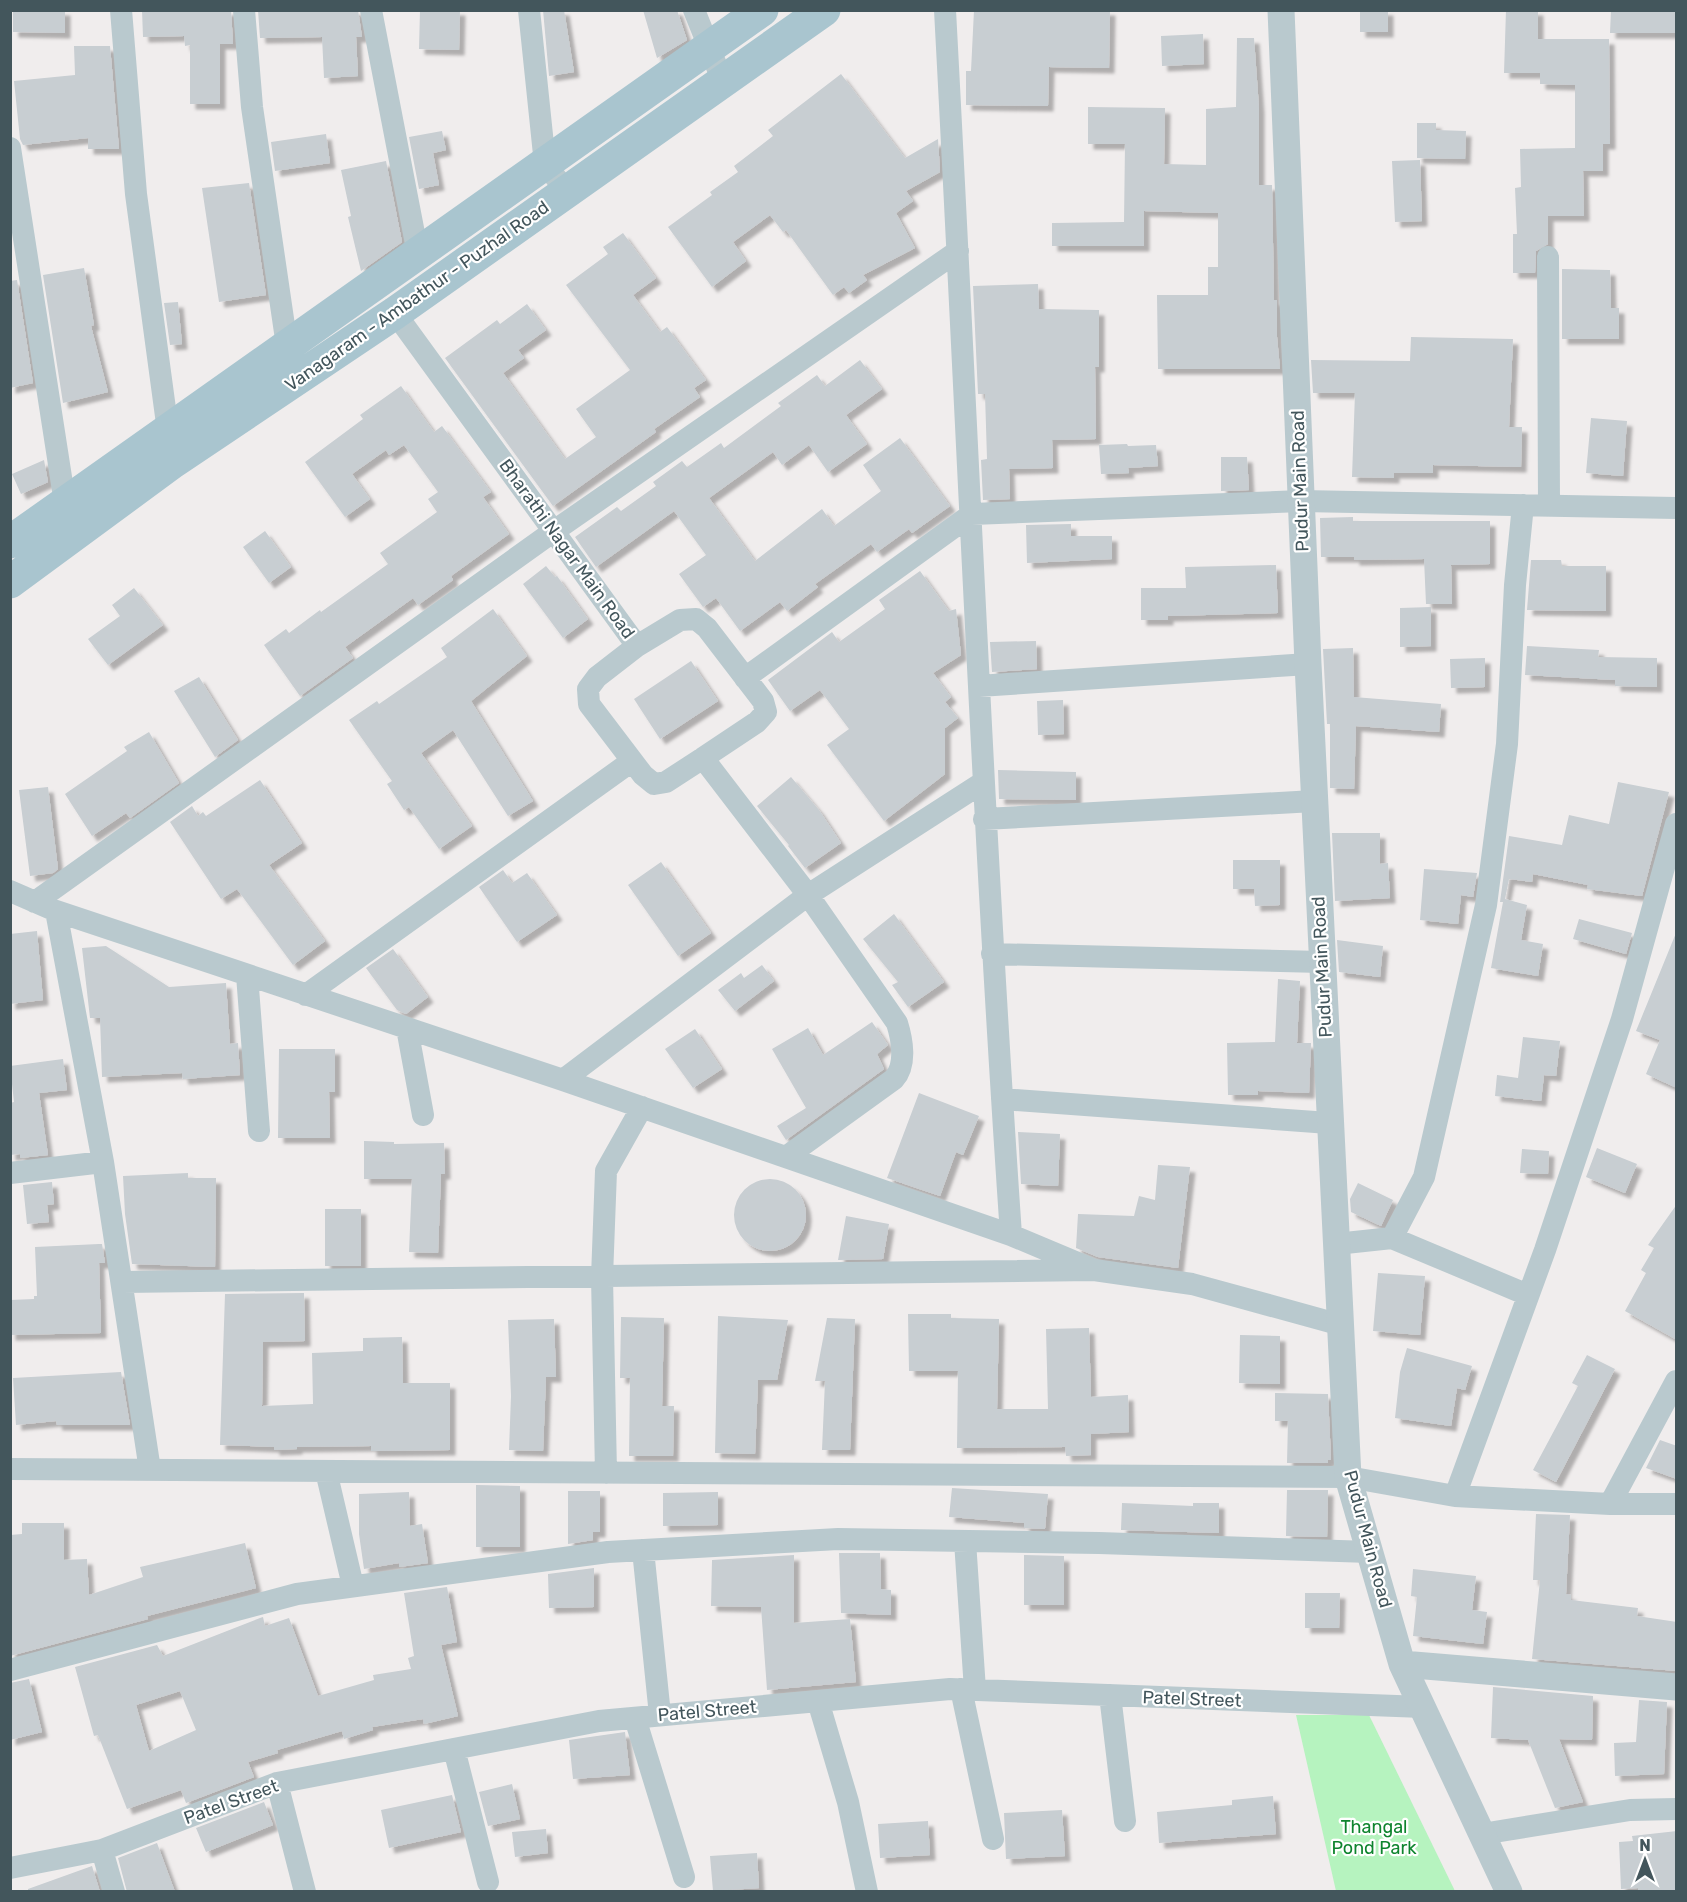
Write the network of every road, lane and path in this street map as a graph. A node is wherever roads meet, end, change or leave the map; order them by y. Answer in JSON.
{"nodes":[{"id":1,"x":121,"y":10,"type":"edge"},
{"id":2,"x":244,"y":10,"type":"edge"},
{"id":3,"x":371,"y":10,"type":"edge"},
{"id":4,"x":529,"y":10,"type":"edge"},
{"id":5,"x":694,"y":10,"type":"edge"},
{"id":6,"x":762,"y":10,"type":"edge"},
{"id":7,"x":824,"y":10,"type":"edge"},
{"id":8,"x":945,"y":10,"type":"edge"},
{"id":9,"x":1281,"y":10,"type":"edge"},
{"id":10,"x":708,"y":48,"type":"junction"},
{"id":11,"x":723,"y":82,"type":"junction"},
{"id":12,"x":10,"y":148,"type":"edge"},
{"id":13,"x":545,"y":164,"type":"junction"},
{"id":14,"x":568,"y":193,"type":"junction"},
{"id":15,"x":958,"y":251,"type":"junction"},
{"id":16,"x":418,"y":254,"type":"junction"},
{"id":17,"x":1548,"y":257,"type":"dead end"},
{"id":18,"x":395,"y":313,"type":"junction"},
{"id":19,"x":287,"y":346,"type":"junction"},
{"id":20,"x":168,"y":431,"type":"junction"},
{"id":21,"x":1301,"y":501,"type":"junction"},
{"id":22,"x":65,"y":503,"type":"junction"},
{"id":23,"x":1522,"y":505,"type":"junction"},
{"id":24,"x":1549,"y":506,"type":"junction"},
{"id":25,"x":1677,"y":508,"type":"edge"},
{"id":26,"x":972,"y":514,"type":"junction"},
{"id":27,"x":554,"y":531,"type":"junction"},
{"id":28,"x":10,"y":542,"type":"edge"},
{"id":29,"x":10,"y":582,"type":"edge"},
{"id":30,"x":637,"y":646,"type":"junction"},
{"id":31,"x":1308,"y":664,"type":"junction"},
{"id":32,"x":745,"y":678,"type":"junction"},
{"id":33,"x":979,"y":686,"type":"junction"},
{"id":34,"x":703,"y":758,"type":"junction"},
{"id":35,"x":632,"y":761,"type":"junction"},
{"id":36,"x":982,"y":783,"type":"junction"},
{"id":37,"x":1314,"y":801,"type":"junction"},
{"id":38,"x":984,"y":819,"type":"junction"},
{"id":39,"x":1677,"y":824,"type":"edge"},
{"id":40,"x":10,"y":891,"type":"edge"},
{"id":41,"x":808,"y":895,"type":"junction"},
{"id":42,"x":35,"y":902,"type":"junction"},
{"id":43,"x":56,"y":911,"type":"junction"},
{"id":44,"x":992,"y":954,"type":"junction"},
{"id":45,"x":1322,"y":962,"type":"junction"},
{"id":46,"x":247,"y":975,"type":"junction"},
{"id":47,"x":306,"y":995,"type":"junction"},
{"id":48,"x":407,"y":1028,"type":"junction"},
{"id":49,"x":563,"y":1080,"type":"junction"},
{"id":50,"x":1002,"y":1099,"type":"junction"},
{"id":51,"x":642,"y":1107,"type":"junction"},
{"id":52,"x":423,"y":1115,"type":"dead end"},
{"id":53,"x":1329,"y":1123,"type":"junction"},
{"id":54,"x":259,"y":1131,"type":"dead end"},
{"id":55,"x":786,"y":1157,"type":"junction"},
{"id":56,"x":103,"y":1162,"type":"junction"},
{"id":57,"x":10,"y":1173,"type":"edge"},
{"id":58,"x":1011,"y":1235,"type":"junction"},
{"id":59,"x":1392,"y":1238,"type":"junction"},
{"id":60,"x":1336,"y":1244,"type":"junction"},
{"id":61,"x":1094,"y":1270,"type":"junction"},
{"id":62,"x":602,"y":1277,"type":"junction"},
{"id":63,"x":123,"y":1282,"type":"junction"},
{"id":64,"x":1528,"y":1295,"type":"junction"},
{"id":65,"x":1341,"y":1326,"type":"junction"},
{"id":66,"x":1677,"y":1381,"type":"edge"},
{"id":67,"x":10,"y":1469,"type":"edge"},
{"id":68,"x":150,"y":1470,"type":"junction"},
{"id":69,"x":326,"y":1471,"type":"junction"},
{"id":70,"x":606,"y":1473,"type":"junction"},
{"id":71,"x":1348,"y":1477,"type":"junction"},
{"id":72,"x":1455,"y":1496,"type":"junction"},
{"id":73,"x":1610,"y":1504,"type":"junction"},
{"id":74,"x":1677,"y":1504,"type":"edge"},
{"id":75,"x":965,"y":1541,"type":"junction"},
{"id":76,"x":643,"y":1550,"type":"junction"},
{"id":77,"x":1370,"y":1552,"type":"junction"},
{"id":78,"x":353,"y":1586,"type":"junction"},
{"id":79,"x":1402,"y":1664,"type":"junction"},
{"id":80,"x":10,"y":1670,"type":"edge"},
{"id":81,"x":1677,"y":1687,"type":"edge"},
{"id":82,"x":968,"y":1690,"type":"junction"},
{"id":83,"x":1110,"y":1695,"type":"junction"},
{"id":84,"x":818,"y":1701,"type":"junction"},
{"id":85,"x":1423,"y":1707,"type":"junction"},
{"id":86,"x":660,"y":1715,"type":"junction"},
{"id":87,"x":635,"y":1718,"type":"junction"},
{"id":88,"x":454,"y":1749,"type":"junction"},
{"id":89,"x":277,"y":1783,"type":"junction"},
{"id":90,"x":1677,"y":1809,"type":"edge"},
{"id":91,"x":1125,"y":1821,"type":"dead end"},
{"id":92,"x":1482,"y":1834,"type":"junction"},
{"id":93,"x":993,"y":1839,"type":"dead end"},
{"id":94,"x":102,"y":1850,"type":"junction"},
{"id":95,"x":10,"y":1868,"type":"edge"},
{"id":96,"x":684,"y":1877,"type":"dead end"},
{"id":97,"x":488,"y":1882,"type":"dead end"},
{"id":98,"x":114,"y":1892,"type":"edge"},
{"id":99,"x":304,"y":1892,"type":"edge"},
{"id":100,"x":867,"y":1892,"type":"edge"},
{"id":101,"x":1509,"y":1892,"type":"edge"}],
"edges":[{"from":1,"to":20,"type":"street"},
{"from":2,"to":19,"type":"street"},
{"from":3,"to":16,"type":"street"},
{"from":4,"to":13,"type":"street"},
{"from":5,"to":10,"type":"street"},
{"from":6,"to":10,"type":"main road"},
{"from":7,"to":11,"type":"main road","name":"Vanagaram - Ambathur - Puzhal Road"},
{"from":8,"to":15,"type":"street"},
{"from":9,"to":21,"type":"street","name":"Pudur Main Road"},
{"from":10,"to":11,"type":"street"},
{"from":10,"to":13,"type":"main road"},
{"from":11,"to":14,"type":"main road","name":"Vanagaram - Ambathur - Puzhal Road"},
{"from":12,"to":22,"type":"street"},
{"from":13,"to":14,"type":"street"},
{"from":13,"to":16,"type":"main road"},
{"from":14,"to":18,"type":"main road","name":"Vanagaram - Ambathur - Puzhal Road"},
{"from":15,"to":26,"type":"street"},
{"from":15,"to":27,"type":"street"},
{"from":16,"to":19,"type":"main road"},
{"from":17,"to":24,"type":"street"},
{"from":18,"to":27,"type":"street","name":"Bharathi Nagar Main Road"},
{"from":18,"to":29,"type":"main road","name":"Vanagaram - Ambathur - Puzhal Road"},
{"from":19,"to":20,"type":"main road"},
{"from":20,"to":22,"type":"main road"},
{"from":21,"to":23,"type":"street"},
{"from":21,"to":26,"type":"street"},
{"from":21,"to":31,"type":"street","name":"Pudur Main Road"},
{"from":22,"to":28,"type":"main road"},
{"from":23,"to":24,"type":"street"},
{"from":23,"to":59,"type":"street"},
{"from":24,"to":25,"type":"street"},
{"from":26,"to":32,"type":"street"},
{"from":26,"to":33,"type":"street"},
{"from":27,"to":30,"type":"street","name":"Bharathi Nagar Main Road"},
{"from":27,"to":42,"type":"street"},
{"from":30,"to":32,"type":"street","name":"Bharathi Nagar Main Road"},
{"from":30,"to":35,"type":"street"},
{"from":31,"to":33,"type":"street"},
{"from":31,"to":37,"type":"street","name":"Pudur Main Road"},
{"from":32,"to":34,"type":"street","name":"Bharathi Nagar Main Road"},
{"from":33,"to":36,"type":"street"},
{"from":34,"to":35,"type":"street"},
{"from":34,"to":41,"type":"street"},
{"from":35,"to":47,"type":"street"},
{"from":36,"to":38,"type":"street"},
{"from":36,"to":41,"type":"street"},
{"from":37,"to":38,"type":"street"},
{"from":37,"to":45,"type":"street","name":"Pudur Main Road"},
{"from":38,"to":44,"type":"street"},
{"from":39,"to":64,"type":"street"},
{"from":40,"to":42,"type":"street"},
{"from":41,"to":49,"type":"street"},
{"from":41,"to":55,"type":"street"},
{"from":42,"to":43,"type":"street"},
{"from":43,"to":46,"type":"street"},
{"from":43,"to":56,"type":"street"},
{"from":44,"to":45,"type":"street"},
{"from":44,"to":50,"type":"street"},
{"from":45,"to":53,"type":"street","name":"Pudur Main Road"},
{"from":46,"to":47,"type":"street"},
{"from":46,"to":54,"type":"street"},
{"from":47,"to":48,"type":"street"},
{"from":48,"to":49,"type":"street"},
{"from":48,"to":52,"type":"street"},
{"from":49,"to":51,"type":"street"},
{"from":50,"to":53,"type":"street"},
{"from":50,"to":58,"type":"street"},
{"from":51,"to":55,"type":"street"},
{"from":51,"to":62,"type":"street"},
{"from":53,"to":60,"type":"street","name":"Pudur Main Road"},
{"from":55,"to":58,"type":"street"},
{"from":56,"to":57,"type":"street"},
{"from":56,"to":63,"type":"street"},
{"from":58,"to":61,"type":"street"},
{"from":59,"to":60,"type":"street"},
{"from":59,"to":64,"type":"street"},
{"from":60,"to":65,"type":"street","name":"Pudur Main Road"},
{"from":61,"to":62,"type":"street"},
{"from":61,"to":65,"type":"street"},
{"from":62,"to":63,"type":"street"},
{"from":62,"to":70,"type":"street"},
{"from":63,"to":68,"type":"street"},
{"from":64,"to":72,"type":"street"},
{"from":65,"to":71,"type":"street","name":"Pudur Main Road"},
{"from":66,"to":73,"type":"street"},
{"from":67,"to":68,"type":"street"},
{"from":68,"to":69,"type":"street"},
{"from":69,"to":70,"type":"street"},
{"from":69,"to":78,"type":"street"},
{"from":70,"to":71,"type":"street"},
{"from":71,"to":72,"type":"street"},
{"from":71,"to":77,"type":"street","name":"Pudur Main Road"},
{"from":72,"to":73,"type":"street"},
{"from":73,"to":74,"type":"street"},
{"from":75,"to":76,"type":"street"},
{"from":75,"to":77,"type":"street"},
{"from":75,"to":82,"type":"street"},
{"from":76,"to":78,"type":"street"},
{"from":76,"to":86,"type":"street"},
{"from":77,"to":79,"type":"street","name":"Pudur Main Road"},
{"from":78,"to":80,"type":"street"},
{"from":79,"to":81,"type":"street"},
{"from":79,"to":85,"type":"street","name":"Pudur Main Road"},
{"from":82,"to":83,"type":"street","name":"Patel Street"},
{"from":82,"to":84,"type":"street","name":"Patel Street"},
{"from":82,"to":93,"type":"street"},
{"from":83,"to":85,"type":"street","name":"Patel Street"},
{"from":83,"to":91,"type":"street"},
{"from":84,"to":86,"type":"street","name":"Patel Street"},
{"from":84,"to":100,"type":"street"},
{"from":85,"to":92,"type":"street","name":"Pudur Main Road"},
{"from":86,"to":87,"type":"street","name":"Patel Street"},
{"from":87,"to":88,"type":"street","name":"Patel Street"},
{"from":87,"to":96,"type":"street"},
{"from":88,"to":89,"type":"street","name":"Patel Street"},
{"from":88,"to":97,"type":"street"},
{"from":89,"to":94,"type":"street","name":"Patel Street"},
{"from":89,"to":99,"type":"street"},
{"from":90,"to":92,"type":"street"},
{"from":92,"to":101,"type":"street","name":"Pudur Main Road"},
{"from":94,"to":95,"type":"street","name":"Patel Street"},
{"from":94,"to":98,"type":"street"}]}
